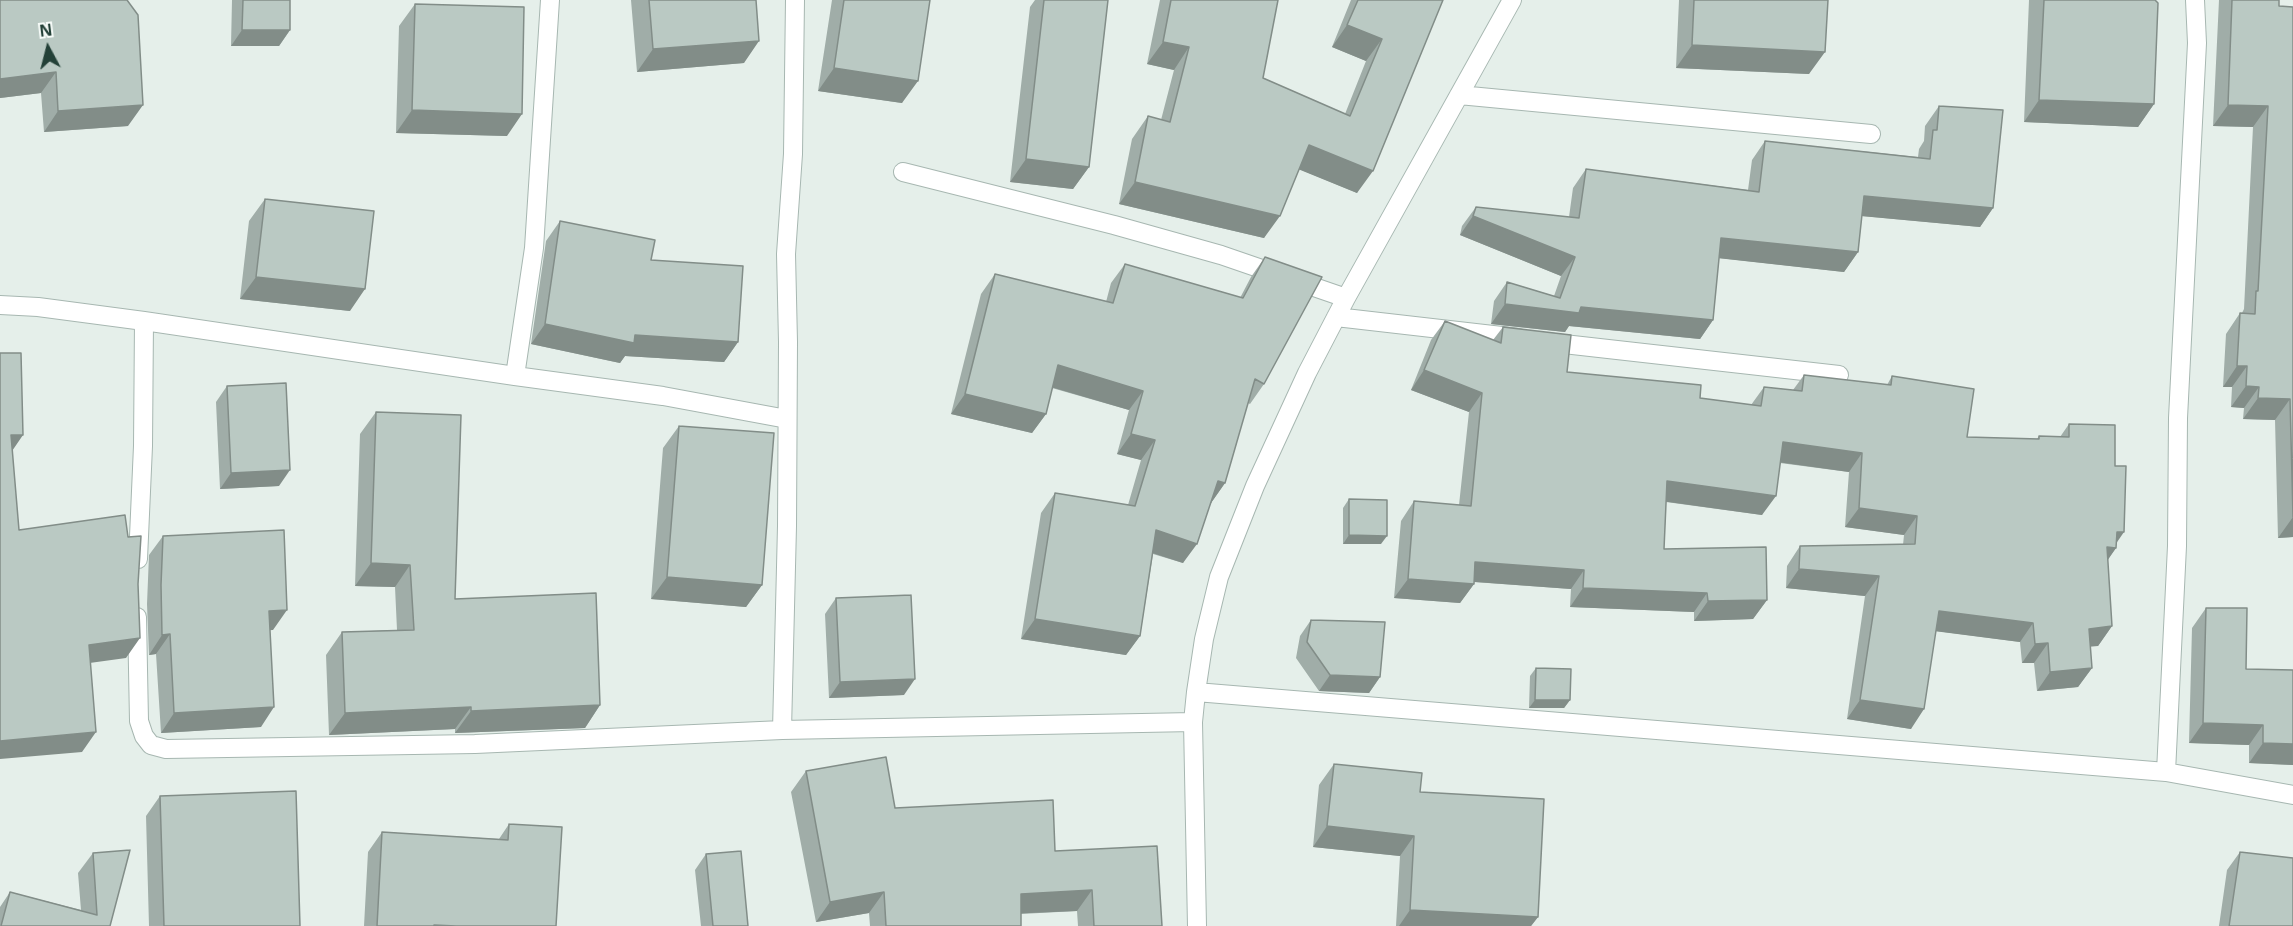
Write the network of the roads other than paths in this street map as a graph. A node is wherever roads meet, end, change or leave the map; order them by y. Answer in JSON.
{"nodes":[{"id":1,"x":550,"y":0,"type":"edge"},
{"id":2,"x":795,"y":0,"type":"edge"},
{"id":3,"x":1512,"y":0,"type":"edge"},
{"id":4,"x":2195,"y":0,"type":"edge"},
{"id":5,"x":1459,"y":95,"type":"junction"},
{"id":6,"x":1871,"y":134,"type":"dead end"},
{"id":7,"x":903,"y":172,"type":"dead end"},
{"id":8,"x":1346,"y":298,"type":"junction"},
{"id":9,"x":0,"y":305,"type":"edge"},
{"id":10,"x":1336,"y":317,"type":"junction"},
{"id":11,"x":144,"y":321,"type":"junction"},
{"id":12,"x":1839,"y":375,"type":"dead end"},
{"id":13,"x":515,"y":376,"type":"junction"},
{"id":14,"x":787,"y":419,"type":"junction"},
{"id":15,"x":137,"y":582,"type":"edge"},
{"id":16,"x":136,"y":604,"type":"edge"},
{"id":17,"x":1196,"y":692,"type":"junction"},
{"id":18,"x":1193,"y":722,"type":"junction"},
{"id":19,"x":782,"y":730,"type":"junction"},
{"id":20,"x":2166,"y":772,"type":"junction"},
{"id":21,"x":2293,"y":795,"type":"edge"},
{"id":22,"x":1197,"y":926,"type":"edge"}],
"edges":[{"from":1,"to":13,"type":"street"},
{"from":2,"to":14,"type":"street"},
{"from":3,"to":5,"type":"street"},
{"from":4,"to":20,"type":"street"},
{"from":5,"to":6,"type":"street"},
{"from":5,"to":8,"type":"street"},
{"from":7,"to":8,"type":"street"},
{"from":8,"to":10,"type":"street"},
{"from":9,"to":11,"type":"street"},
{"from":10,"to":12,"type":"street"},
{"from":10,"to":17,"type":"street"},
{"from":11,"to":13,"type":"street"},
{"from":11,"to":15,"type":"street"},
{"from":13,"to":14,"type":"street"},
{"from":14,"to":19,"type":"street"},
{"from":16,"to":19,"type":"street"},
{"from":17,"to":18,"type":"street"},
{"from":17,"to":20,"type":"street"},
{"from":18,"to":19,"type":"street"},
{"from":18,"to":22,"type":"street"},
{"from":20,"to":21,"type":"street"}]}
